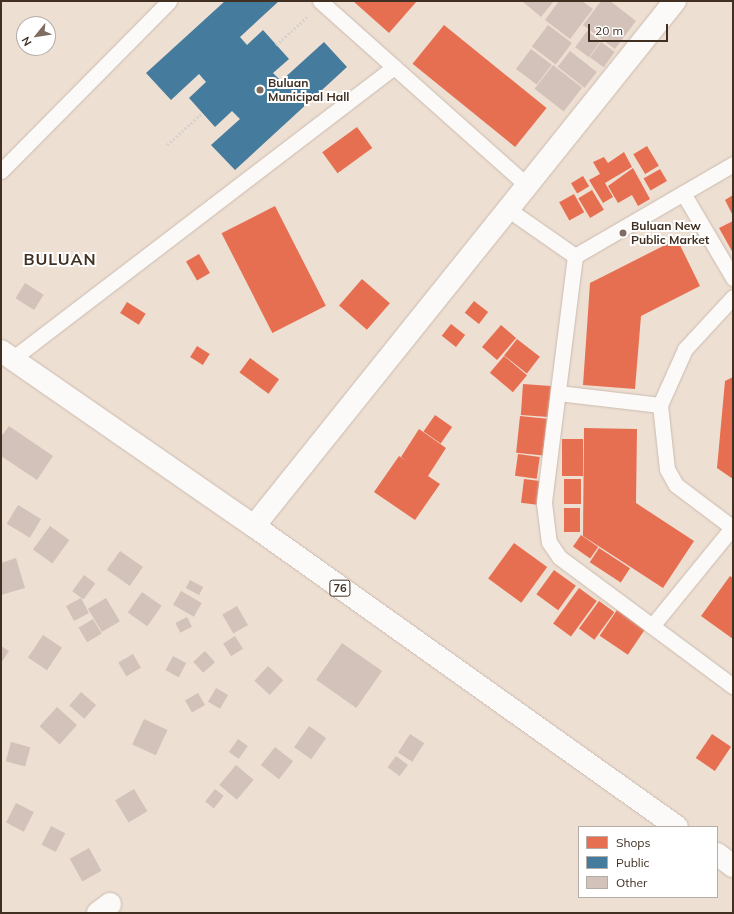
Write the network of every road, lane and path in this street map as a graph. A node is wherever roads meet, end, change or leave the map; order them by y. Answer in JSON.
{"nodes":[{"id":1,"x":169,"y":1,"type":"edge"},
{"id":2,"x":675,"y":1,"type":"edge"},
{"id":3,"x":321,"y":2,"type":"edge"},
{"id":4,"x":276,"y":45,"type":"dead end"},
{"id":5,"x":394,"y":67,"type":"junction"},
{"id":6,"x":202,"y":112,"type":"dead end"},
{"id":7,"x":166,"y":145,"type":"dead end"},
{"id":8,"x":733,"y":164,"type":"edge"},
{"id":9,"x":1,"y":171,"type":"edge"},
{"id":10,"x":528,"y":186,"type":"junction"},
{"id":11,"x":683,"y":193,"type":"junction"},
{"id":12,"x":509,"y":210,"type":"junction"},
{"id":13,"x":575,"y":256,"type":"junction"},
{"id":14,"x":733,"y":278,"type":"edge"},
{"id":15,"x":733,"y":297,"type":"edge"},
{"id":16,"x":7,"y":355,"type":"edge"},
{"id":17,"x":558,"y":393,"type":"junction"},
{"id":18,"x":660,"y":405,"type":"junction"},
{"id":19,"x":254,"y":526,"type":"junction"},
{"id":20,"x":733,"y":528,"type":"edge"},
{"id":21,"x":652,"y":626,"type":"junction"},
{"id":22,"x":733,"y":686,"type":"edge"},
{"id":23,"x":677,"y":826,"type":"edge"},
{"id":24,"x":718,"y":855,"type":"edge"},
{"id":25,"x":733,"y":866,"type":"edge"}],
"edges":[{"from":1,"to":9,"type":"lane"},
{"from":2,"to":10,"type":"main road"},
{"from":3,"to":4,"type":"path"},
{"from":3,"to":5,"type":"lane"},
{"from":5,"to":10,"type":"lane"},
{"from":5,"to":16,"type":"lane"},
{"from":6,"to":7,"type":"path"},
{"from":8,"to":11,"type":"lane"},
{"from":10,"to":12,"type":"main road"},
{"from":11,"to":13,"type":"lane"},
{"from":11,"to":14,"type":"lane"},
{"from":12,"to":13,"type":"lane"},
{"from":12,"to":19,"type":"main road"},
{"from":13,"to":17,"type":"lane"},
{"from":15,"to":18,"type":"lane"},
{"from":16,"to":19,"type":"main road","number":"76"},
{"from":17,"to":18,"type":"lane"},
{"from":17,"to":21,"type":"lane"},
{"from":18,"to":20,"type":"lane"},
{"from":19,"to":23,"type":"main road","number":"76"},
{"from":20,"to":21,"type":"lane"},
{"from":21,"to":22,"type":"lane"},
{"from":24,"to":25,"type":"main road"}]}
